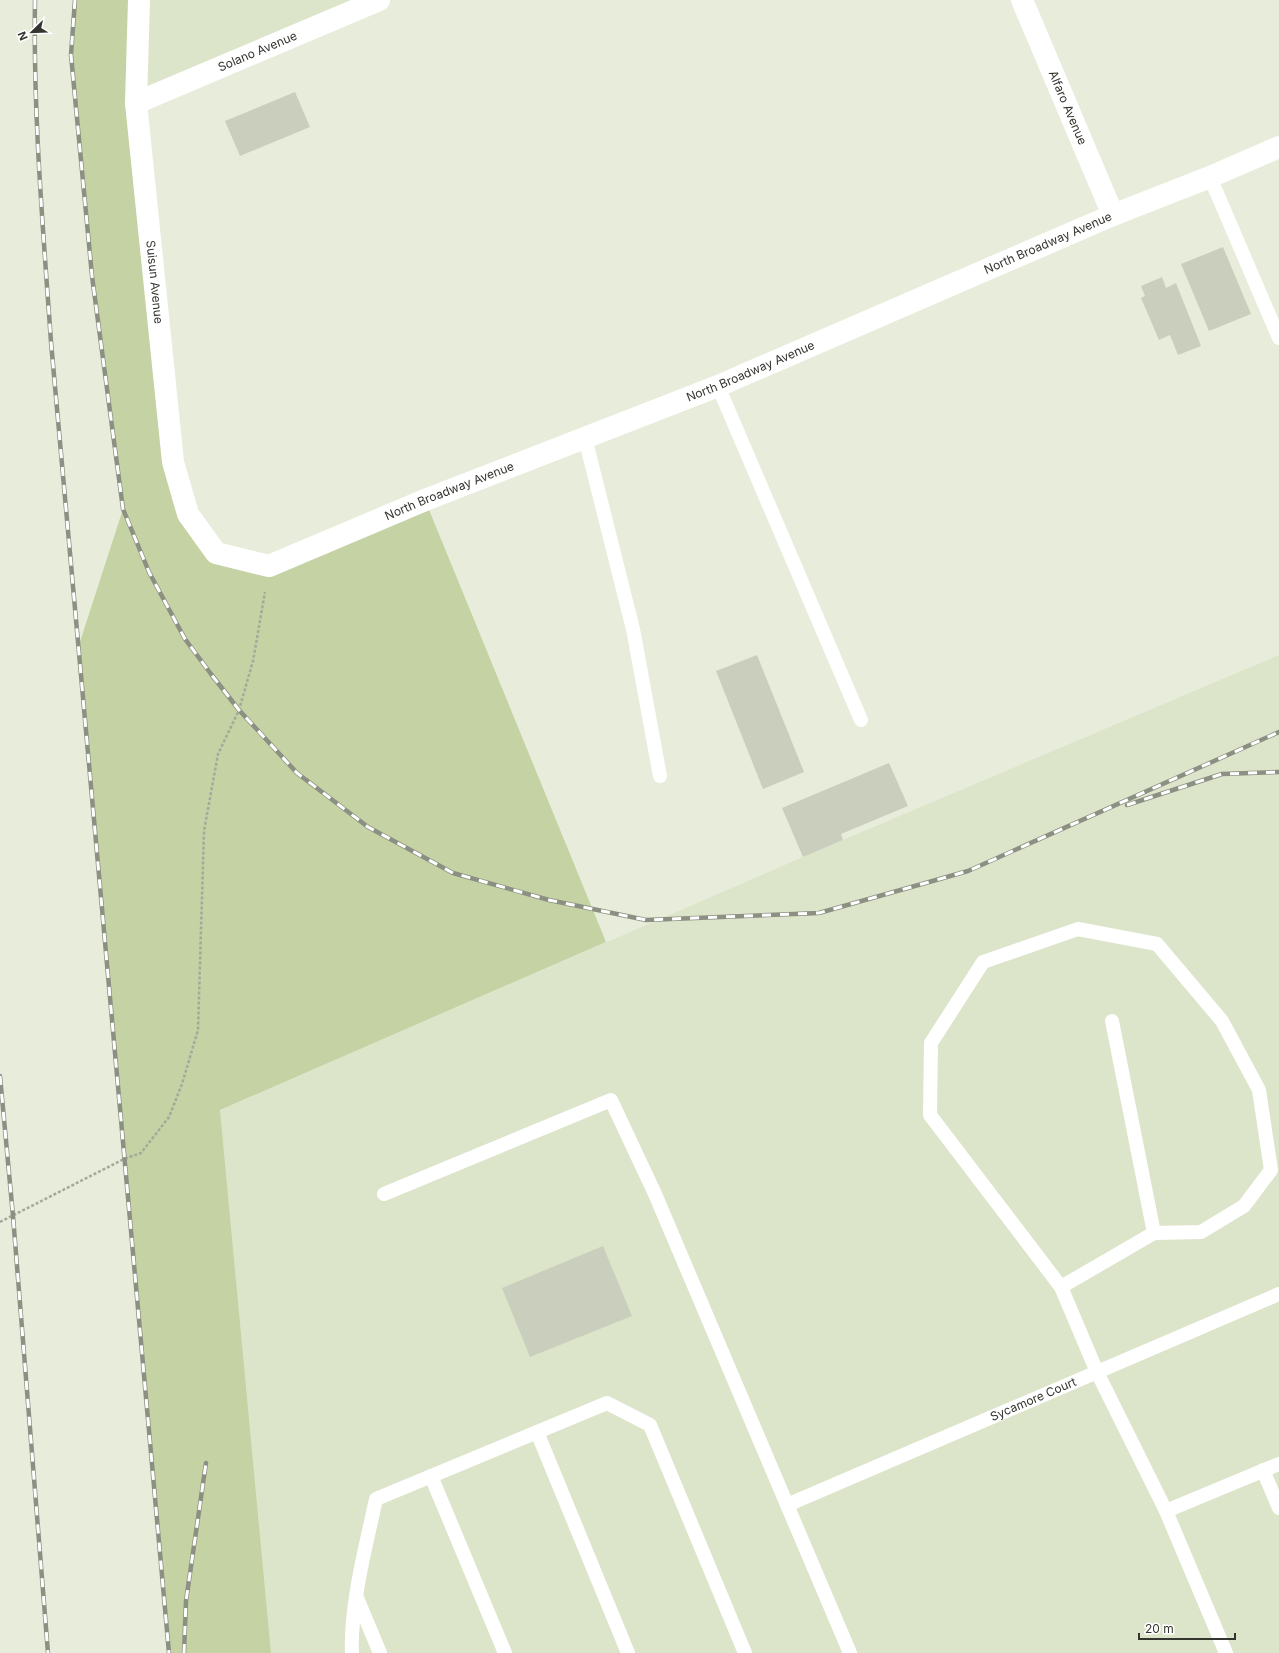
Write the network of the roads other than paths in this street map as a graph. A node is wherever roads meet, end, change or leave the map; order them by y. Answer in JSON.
{"nodes":[{"id":1,"x":139,"y":0,"type":"edge"},
{"id":2,"x":379,"y":0,"type":"edge"},
{"id":3,"x":1022,"y":0,"type":"edge"},
{"id":4,"x":136,"y":104,"type":"junction"},
{"id":5,"x":1279,"y":147,"type":"edge"},
{"id":6,"x":1210,"y":177,"type":"junction"},
{"id":7,"x":1113,"y":215,"type":"junction"},
{"id":8,"x":1279,"y":338,"type":"edge"},
{"id":9,"x":718,"y":386,"type":"junction"},
{"id":10,"x":585,"y":438,"type":"junction"},
{"id":11,"x":269,"y":566,"type":"joint"},
{"id":12,"x":861,"y":720,"type":"dead end"},
{"id":13,"x":660,"y":776,"type":"dead end"},
{"id":14,"x":1112,"y":1022,"type":"dead end"},
{"id":15,"x":384,"y":1194,"type":"dead end"},
{"id":16,"x":1154,"y":1233,"type":"junction"},
{"id":17,"x":1061,"y":1287,"type":"junction"},
{"id":18,"x":1279,"y":1294,"type":"edge"},
{"id":19,"x":1097,"y":1372,"type":"junction"},
{"id":20,"x":537,"y":1432,"type":"junction"},
{"id":21,"x":1279,"y":1464,"type":"edge"},
{"id":22,"x":1263,"y":1470,"type":"junction"},
{"id":23,"x":431,"y":1476,"type":"junction"},
{"id":24,"x":787,"y":1505,"type":"junction"},
{"id":25,"x":1279,"y":1508,"type":"edge"},
{"id":26,"x":1166,"y":1511,"type":"junction"},
{"id":27,"x":356,"y":1597,"type":"junction"},
{"id":28,"x":352,"y":1653,"type":"edge"},
{"id":29,"x":380,"y":1653,"type":"edge"},
{"id":30,"x":505,"y":1653,"type":"edge"},
{"id":31,"x":628,"y":1653,"type":"edge"},
{"id":32,"x":745,"y":1653,"type":"edge"},
{"id":33,"x":850,"y":1653,"type":"edge"},
{"id":34,"x":1226,"y":1653,"type":"edge"}],
"edges":[{"from":1,"to":4,"type":"street","name":"Suisun Avenue"},
{"from":2,"to":4,"type":"street","name":"Solano Avenue"},
{"from":3,"to":7,"type":"street","name":"Alfaro Avenue"},
{"from":4,"to":11,"type":"street","name":"Suisun Avenue"},
{"from":5,"to":6,"type":"street","name":"North Broadway Avenue"},
{"from":6,"to":7,"type":"street","name":"North Broadway Avenue"},
{"from":6,"to":8,"type":"lane"},
{"from":7,"to":9,"type":"street","name":"North Broadway Avenue"},
{"from":9,"to":10,"type":"street","name":"North Broadway Avenue"},
{"from":9,"to":12,"type":"lane"},
{"from":10,"to":11,"type":"street","name":"North Broadway Avenue"},
{"from":10,"to":13,"type":"lane"},
{"from":14,"to":16,"type":"lane"},
{"from":15,"to":24,"type":"lane"},
{"from":16,"to":17,"type":"lane"},
{"from":16,"to":17,"type":"lane"},
{"from":17,"to":19,"type":"lane"},
{"from":18,"to":19,"type":"lane","name":"Sycamore Court"},
{"from":19,"to":24,"type":"lane","name":"Sycamore Court"},
{"from":19,"to":26,"type":"lane"},
{"from":20,"to":23,"type":"lane"},
{"from":20,"to":31,"type":"lane"},
{"from":20,"to":32,"type":"lane"},
{"from":21,"to":22,"type":"lane"},
{"from":22,"to":25,"type":"lane"},
{"from":22,"to":26,"type":"lane"},
{"from":23,"to":27,"type":"lane"},
{"from":23,"to":30,"type":"lane"},
{"from":24,"to":33,"type":"lane"},
{"from":26,"to":34,"type":"lane"},
{"from":27,"to":28,"type":"lane"},
{"from":27,"to":29,"type":"lane"}]}
